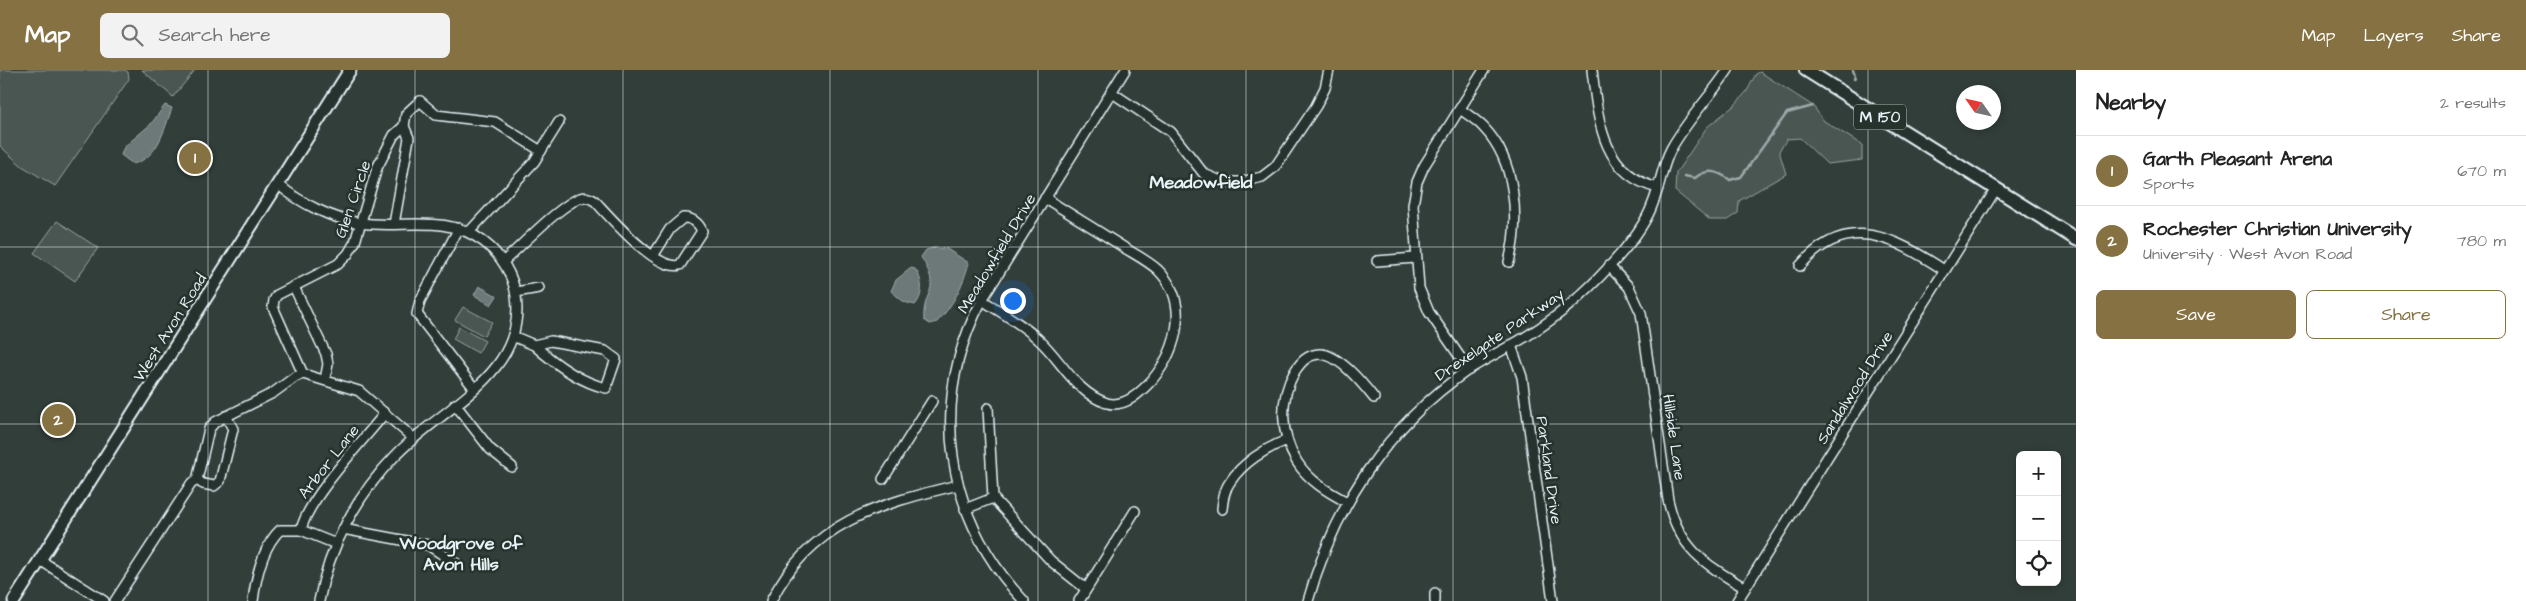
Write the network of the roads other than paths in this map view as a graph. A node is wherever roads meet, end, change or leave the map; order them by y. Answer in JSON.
{"nodes":[{"id":1,"x":350,"y":70,"type":"edge"},
{"id":2,"x":1125,"y":70,"type":"edge"},
{"id":3,"x":1329,"y":70,"type":"edge"},
{"id":4,"x":1484,"y":70,"type":"edge"},
{"id":5,"x":1592,"y":70,"type":"edge"},
{"id":6,"x":1728,"y":70,"type":"edge"},
{"id":7,"x":1806,"y":70,"type":"edge"},
{"id":8,"x":1111,"y":92,"type":"junction"},
{"id":9,"x":1460,"y":109,"type":"junction"},
{"id":10,"x":559,"y":122,"type":"dead end"},
{"id":11,"x":404,"y":126,"type":"junction"},
{"id":12,"x":542,"y":151,"type":"junction"},
{"id":13,"x":279,"y":185,"type":"junction"},
{"id":14,"x":1658,"y":188,"type":"junction"},
{"id":15,"x":1996,"y":189,"type":"junction"},
{"id":16,"x":1046,"y":198,"type":"junction"},
{"id":17,"x":360,"y":223,"type":"junction"},
{"id":18,"x":394,"y":224,"type":"junction"},
{"id":19,"x":459,"y":228,"type":"junction"},
{"id":20,"x":470,"y":232,"type":"junction"},
{"id":21,"x":2076,"y":239,"type":"edge"},
{"id":22,"x":653,"y":256,"type":"junction"},
{"id":23,"x":1415,"y":258,"type":"junction"},
{"id":24,"x":503,"y":262,"type":"junction"},
{"id":25,"x":1377,"y":262,"type":"dead end"},
{"id":26,"x":1509,"y":262,"type":"dead end"},
{"id":27,"x":1609,"y":266,"type":"junction"},
{"id":28,"x":1800,"y":266,"type":"dead end"},
{"id":29,"x":1944,"y":270,"type":"junction"},
{"id":30,"x":294,"y":287,"type":"junction"},
{"id":31,"x":539,"y":288,"type":"dead end"},
{"id":32,"x":516,"y":292,"type":"junction"},
{"id":33,"x":982,"y":300,"type":"junction"},
{"id":34,"x":515,"y":337,"type":"junction"},
{"id":35,"x":534,"y":345,"type":"junction"},
{"id":36,"x":1511,"y":346,"type":"junction"},
{"id":37,"x":1469,"y":370,"type":"junction"},
{"id":38,"x":304,"y":374,"type":"junction"},
{"id":39,"x":325,"y":380,"type":"junction"},
{"id":40,"x":474,"y":388,"type":"junction"},
{"id":41,"x":1374,"y":398,"type":"dead end"},
{"id":42,"x":932,"y":401,"type":"dead end"},
{"id":43,"x":455,"y":404,"type":"junction"},
{"id":44,"x":988,"y":408,"type":"dead end"},
{"id":45,"x":385,"y":413,"type":"junction"},
{"id":46,"x":226,"y":416,"type":"junction"},
{"id":47,"x":413,"y":438,"type":"junction"},
{"id":48,"x":1287,"y":440,"type":"junction"},
{"id":49,"x":512,"y":467,"type":"dead end"},
{"id":50,"x":883,"y":479,"type":"dead end"},
{"id":51,"x":197,"y":480,"type":"junction"},
{"id":52,"x":958,"y":485,"type":"junction"},
{"id":53,"x":993,"y":498,"type":"junction"},
{"id":54,"x":1347,"y":502,"type":"junction"},
{"id":55,"x":965,"y":509,"type":"junction"},
{"id":56,"x":1222,"y":509,"type":"dead end"},
{"id":57,"x":1135,"y":511,"type":"dead end"},
{"id":58,"x":344,"y":529,"type":"junction"},
{"id":59,"x":301,"y":530,"type":"junction"},
{"id":60,"x":336,"y":544,"type":"junction"},
{"id":61,"x":40,"y":560,"type":"junction"},
{"id":62,"x":457,"y":564,"type":"dead end"},
{"id":63,"x":1745,"y":588,"type":"junction"},
{"id":64,"x":1086,"y":590,"type":"junction"},
{"id":65,"x":14,"y":601,"type":"edge"},
{"id":66,"x":104,"y":601,"type":"edge"},
{"id":67,"x":115,"y":601,"type":"edge"},
{"id":68,"x":253,"y":601,"type":"edge"},
{"id":69,"x":318,"y":601,"type":"edge"},
{"id":70,"x":770,"y":601,"type":"edge"},
{"id":71,"x":1024,"y":601,"type":"edge"},
{"id":72,"x":1078,"y":601,"type":"edge"},
{"id":73,"x":1308,"y":601,"type":"edge"},
{"id":74,"x":1553,"y":601,"type":"edge"},
{"id":75,"x":1737,"y":601,"type":"edge"}],
"edges":[{"from":1,"to":13,"type":"main road","name":"West Avon Road"},
{"from":2,"to":8,"type":"street","name":"Meadowfield Drive"},
{"from":3,"to":8,"type":"street"},
{"from":4,"to":9,"type":"street"},
{"from":5,"to":14,"type":"street"},
{"from":6,"to":14,"type":"street","name":"Drexelgate Parkway"},
{"from":7,"to":15,"type":"main road","number":"M 150"},
{"from":8,"to":16,"type":"street","name":"Meadowfield Drive"},
{"from":9,"to":23,"type":"street"},
{"from":9,"to":26,"type":"street"},
{"from":10,"to":12,"type":"street"},
{"from":11,"to":12,"type":"street","name":"Glen Circle"},
{"from":11,"to":17,"type":"street","name":"Glen Circle"},
{"from":11,"to":18,"type":"street"},
{"from":12,"to":20,"type":"street"},
{"from":13,"to":17,"type":"street"},
{"from":13,"to":61,"type":"main road","name":"West Avon Road"},
{"from":14,"to":27,"type":"street","name":"Drexelgate Parkway"},
{"from":15,"to":21,"type":"main road","number":"M 150"},
{"from":15,"to":29,"type":"street","name":"Sandalwood Drive"},
{"from":16,"to":33,"type":"street","name":"Meadowfield Drive"},
{"from":16,"to":33,"type":"street"},
{"from":17,"to":18,"type":"street"},
{"from":17,"to":30,"type":"street","name":"Glen Circle"},
{"from":18,"to":19,"type":"street"},
{"from":19,"to":20,"type":"street"},
{"from":19,"to":40,"type":"street"},
{"from":20,"to":24,"type":"street"},
{"from":22,"to":22,"type":"street"},
{"from":22,"to":24,"type":"street"},
{"from":23,"to":25,"type":"street"},
{"from":23,"to":37,"type":"street"},
{"from":24,"to":32,"type":"street"},
{"from":27,"to":36,"type":"street","name":"Drexelgate Parkway"},
{"from":27,"to":63,"type":"street","name":"Hillside Lane"},
{"from":28,"to":29,"type":"street"},
{"from":29,"to":63,"type":"street","name":"Sandalwood Drive"},
{"from":30,"to":38,"type":"street","name":"Glen Circle"},
{"from":30,"to":39,"type":"street"},
{"from":31,"to":32,"type":"street"},
{"from":32,"to":34,"type":"street"},
{"from":33,"to":52,"type":"street","name":"Meadowfield Drive"},
{"from":34,"to":35,"type":"street"},
{"from":34,"to":40,"type":"street"},
{"from":35,"to":35,"type":"street"},
{"from":36,"to":37,"type":"street","name":"Drexelgate Parkway"},
{"from":36,"to":74,"type":"street","name":"Parkland Drive"},
{"from":37,"to":54,"type":"street","name":"Drexelgate Parkway"},
{"from":38,"to":39,"type":"street"},
{"from":38,"to":46,"type":"street"},
{"from":39,"to":45,"type":"street"},
{"from":40,"to":43,"type":"street"},
{"from":41,"to":48,"type":"street"},
{"from":42,"to":50,"type":"street"},
{"from":43,"to":47,"type":"street"},
{"from":43,"to":49,"type":"street"},
{"from":44,"to":53,"type":"street"},
{"from":45,"to":47,"type":"street"},
{"from":45,"to":59,"type":"street","name":"Arbor Lane"},
{"from":46,"to":51,"type":"street"},
{"from":46,"to":51,"type":"street"},
{"from":47,"to":58,"type":"street"},
{"from":48,"to":54,"type":"street"},
{"from":48,"to":56,"type":"street"},
{"from":51,"to":67,"type":"street"},
{"from":52,"to":55,"type":"street","name":"Meadowfield Drive"},
{"from":52,"to":70,"type":"street"},
{"from":53,"to":55,"type":"street"},
{"from":53,"to":64,"type":"street"},
{"from":54,"to":73,"type":"street","name":"Drexelgate Parkway"},
{"from":55,"to":71,"type":"street","name":"Meadowfield Drive"},
{"from":57,"to":64,"type":"street"},
{"from":58,"to":60,"type":"street"},
{"from":58,"to":62,"type":"street"},
{"from":59,"to":60,"type":"street"},
{"from":59,"to":68,"type":"street"},
{"from":60,"to":69,"type":"street"},
{"from":61,"to":65,"type":"main road","name":"West Avon Road"},
{"from":61,"to":66,"type":"street"},
{"from":63,"to":75,"type":"street","name":"Sandalwood Drive"},
{"from":64,"to":72,"type":"street"}]}
